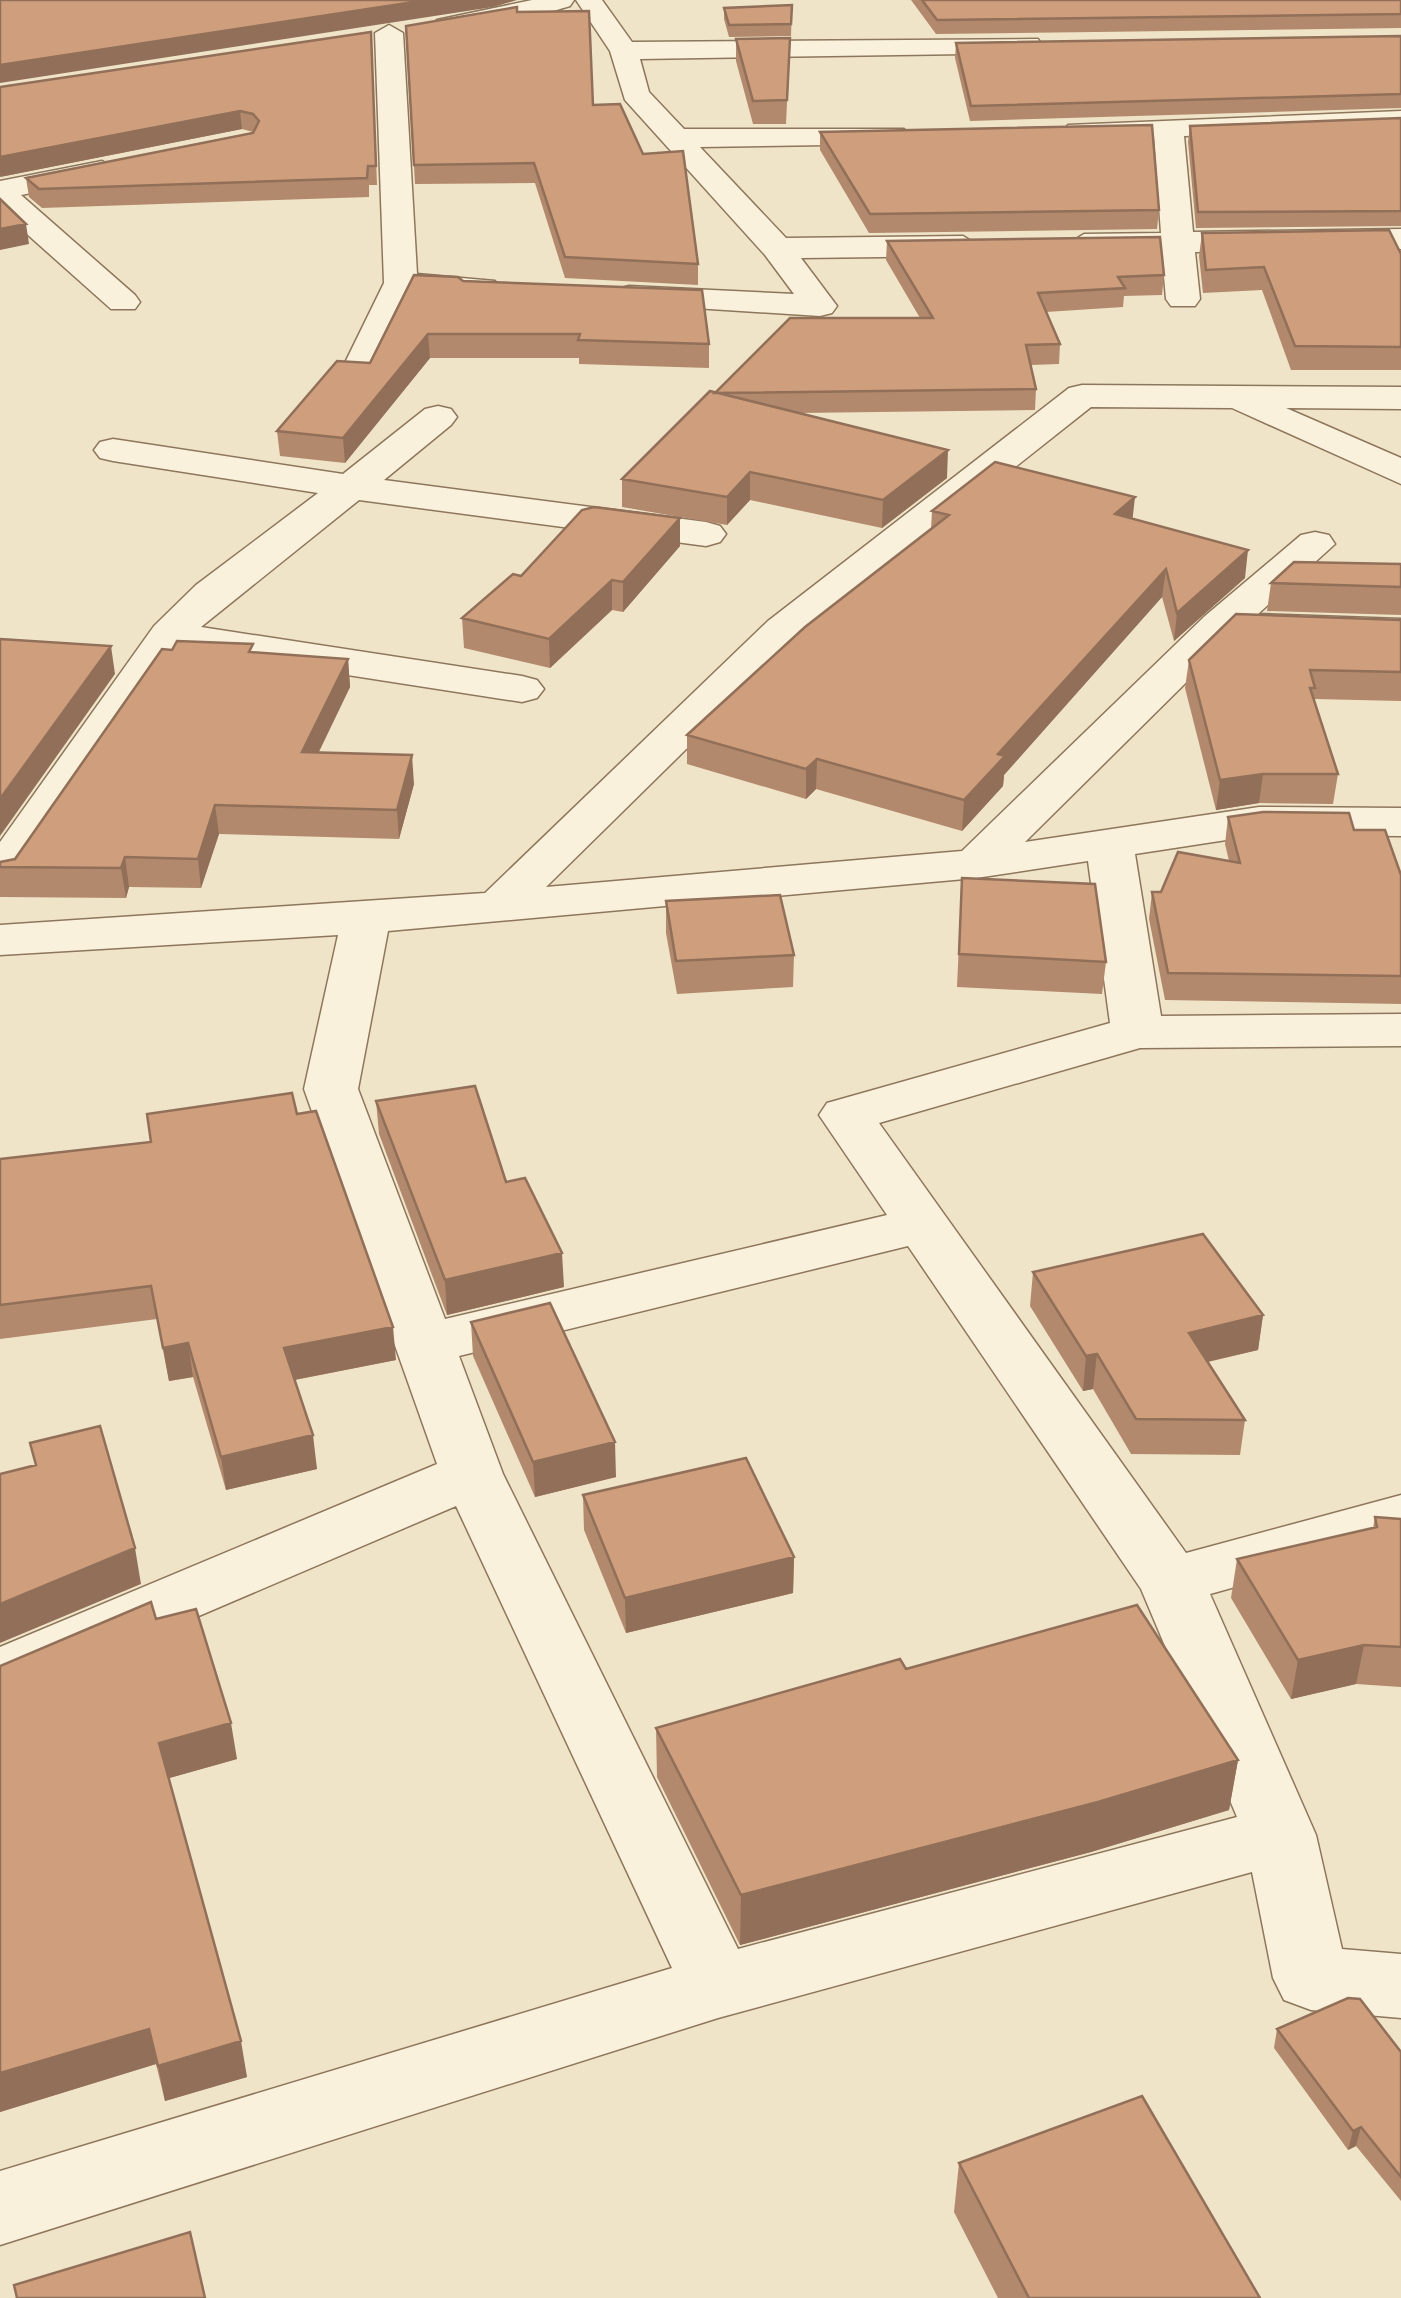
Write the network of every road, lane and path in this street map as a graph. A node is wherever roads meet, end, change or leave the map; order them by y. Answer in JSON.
{"nodes":[{"id":1,"x":561,"y":0,"type":"edge"},
{"id":2,"x":589,"y":0,"type":"edge"},
{"id":3,"x":390,"y":33,"type":"junction"},
{"id":4,"x":352,"y":39,"type":"edge"},
{"id":5,"x":1062,"y":44,"type":"edge"},
{"id":6,"x":624,"y":51,"type":"junction"},
{"id":7,"x":1401,"y":120,"type":"edge"},
{"id":8,"x":1168,"y":130,"type":"junction"},
{"id":9,"x":1050,"y":132,"type":"edge"},
{"id":10,"x":932,"y":134,"type":"edge"},
{"id":11,"x":676,"y":138,"type":"junction"},
{"id":12,"x":131,"y":164,"type":"edge"},
{"id":13,"x":0,"y":191,"type":"edge"},
{"id":14,"x":1401,"y":239,"type":"edge"},
{"id":15,"x":1180,"y":242,"type":"junction"},
{"id":16,"x":1046,"y":244,"type":"edge"},
{"id":17,"x":988,"y":245,"type":"edge"},
{"id":18,"x":777,"y":248,"type":"junction"},
{"id":19,"x":401,"y":283,"type":"junction"},
{"id":20,"x":521,"y":290,"type":"edge"},
{"id":21,"x":600,"y":294,"type":"edge"},
{"id":22,"x":1184,"y":299,"type":"dead end"},
{"id":23,"x":123,"y":302,"type":"dead end"},
{"id":24,"x":356,"y":377,"type":"edge"},
{"id":25,"x":1227,"y":396,"type":"junction"},
{"id":26,"x":1401,"y":398,"type":"edge"},
{"id":27,"x":438,"y":418,"type":"dead end"},
{"id":28,"x":113,"y":450,"type":"dead end"},
{"id":29,"x":1401,"y":472,"type":"edge"},
{"id":30,"x":351,"y":487,"type":"junction"},
{"id":31,"x":706,"y":534,"type":"dead end"},
{"id":32,"x":1315,"y":544,"type":"dead end"},
{"id":33,"x":1220,"y":625,"type":"junction"},
{"id":34,"x":1401,"y":632,"type":"edge"},
{"id":35,"x":169,"y":636,"type":"junction"},
{"id":36,"x":522,"y":689,"type":"dead end"},
{"id":37,"x":1401,"y":822,"type":"edge"},
{"id":38,"x":1110,"y":846,"type":"junction"},
{"id":39,"x":976,"y":864,"type":"junction"},
{"id":40,"x":0,"y":876,"type":"edge"},
{"id":41,"x":498,"y":907,"type":"junction"},
{"id":42,"x":366,"y":918,"type":"junction"},
{"id":43,"x":0,"y":940,"type":"edge"},
{"id":44,"x":1401,"y":1030,"type":"edge"},
{"id":45,"x":1137,"y":1032,"type":"junction"},
{"id":46,"x":923,"y":1224,"type":"junction"},
{"id":47,"x":425,"y":1344,"type":"junction"},
{"id":48,"x":472,"y":1474,"type":"junction"},
{"id":49,"x":1401,"y":1518,"type":"edge"},
{"id":50,"x":1172,"y":1580,"type":"junction"},
{"id":51,"x":0,"y":1675,"type":"edge"},
{"id":52,"x":1280,"y":1835,"type":"junction"},
{"id":53,"x":718,"y":1986,"type":"junction"},
{"id":54,"x":1401,"y":1986,"type":"edge"},
{"id":55,"x":0,"y":2208,"type":"edge"}],
"edges":[{"from":1,"to":3,"type":"street"},
{"from":2,"to":6,"type":"street"},
{"from":3,"to":4,"type":"street"},
{"from":3,"to":19,"type":"street"},
{"from":5,"to":6,"type":"street"},
{"from":6,"to":11,"type":"street"},
{"from":7,"to":8,"type":"street"},
{"from":8,"to":9,"type":"street"},
{"from":8,"to":15,"type":"street"},
{"from":10,"to":11,"type":"street"},
{"from":11,"to":18,"type":"street"},
{"from":12,"to":13,"type":"street"},
{"from":13,"to":23,"type":"street"},
{"from":14,"to":15,"type":"street"},
{"from":15,"to":16,"type":"street"},
{"from":15,"to":22,"type":"street"},
{"from":17,"to":18,"type":"street"},
{"from":18,"to":21,"type":"street"},
{"from":19,"to":20,"type":"street"},
{"from":19,"to":24,"type":"street"},
{"from":25,"to":26,"type":"street"},
{"from":25,"to":29,"type":"street"},
{"from":25,"to":41,"type":"street"},
{"from":27,"to":30,"type":"street"},
{"from":28,"to":30,"type":"street"},
{"from":30,"to":31,"type":"street"},
{"from":30,"to":35,"type":"street"},
{"from":32,"to":33,"type":"street"},
{"from":33,"to":34,"type":"street"},
{"from":33,"to":39,"type":"street"},
{"from":35,"to":36,"type":"street"},
{"from":35,"to":40,"type":"street"},
{"from":37,"to":38,"type":"street"},
{"from":38,"to":39,"type":"street"},
{"from":38,"to":45,"type":"street"},
{"from":39,"to":41,"type":"street"},
{"from":41,"to":42,"type":"street"},
{"from":42,"to":43,"type":"street"},
{"from":42,"to":47,"type":"street"},
{"from":44,"to":45,"type":"street"},
{"from":45,"to":46,"type":"street"},
{"from":46,"to":47,"type":"street"},
{"from":46,"to":50,"type":"street"},
{"from":47,"to":48,"type":"street"},
{"from":48,"to":51,"type":"street"},
{"from":48,"to":53,"type":"street"},
{"from":49,"to":50,"type":"street"},
{"from":50,"to":52,"type":"street"},
{"from":52,"to":53,"type":"street"},
{"from":52,"to":54,"type":"street"},
{"from":53,"to":55,"type":"street"}]}
